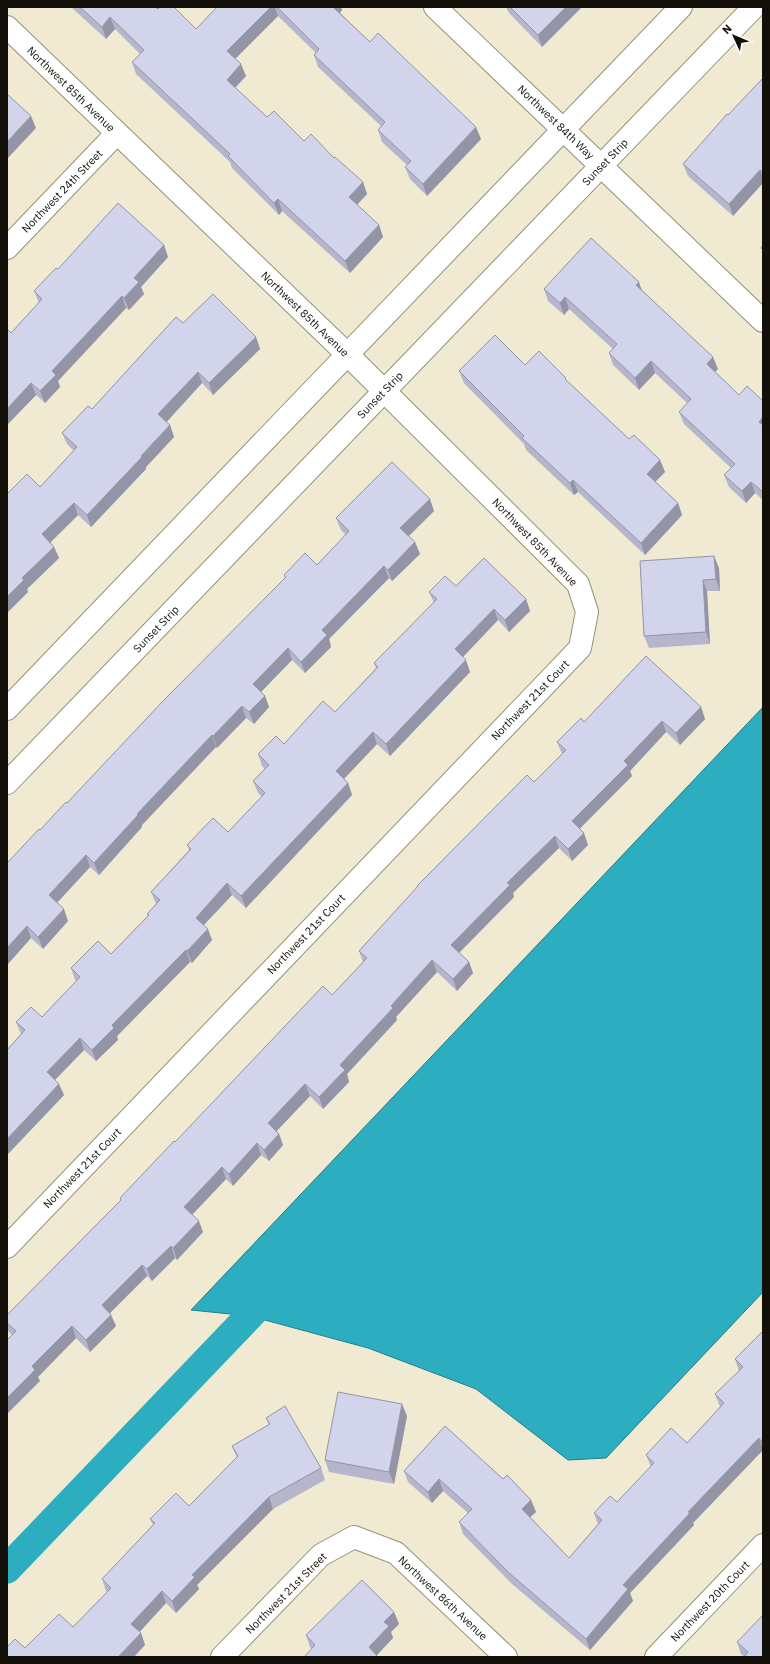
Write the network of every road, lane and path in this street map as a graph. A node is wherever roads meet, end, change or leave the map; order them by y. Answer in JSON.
{"nodes":[{"id":1,"x":435,"y":7,"type":"edge"},
{"id":2,"x":681,"y":7,"type":"edge"},
{"id":3,"x":754,"y":7,"type":"edge"},
{"id":4,"x":7,"y":27,"type":"edge"},
{"id":5,"x":564,"y":130,"type":"junction"},
{"id":6,"x":117,"y":133,"type":"junction"},
{"id":7,"x":602,"y":166,"type":"junction"},
{"id":8,"x":7,"y":248,"type":"edge"},
{"id":9,"x":763,"y":321,"type":"edge"},
{"id":10,"x":347,"y":354,"type":"junction"},
{"id":11,"x":384,"y":391,"type":"junction"},
{"id":12,"x":587,"y":612,"type":"joint"},
{"id":13,"x":7,"y":709,"type":"edge"},
{"id":14,"x":7,"y":783,"type":"edge"},
{"id":15,"x":7,"y":1247,"type":"edge"},
{"id":16,"x":354,"y":1537,"type":"joint"},
{"id":17,"x":763,"y":1545,"type":"edge"},
{"id":18,"x":222,"y":1657,"type":"edge"},
{"id":19,"x":506,"y":1657,"type":"edge"},
{"id":20,"x":656,"y":1657,"type":"edge"}],
"edges":[{"from":1,"to":5,"type":"street","name":"Northwest 84th Way"},
{"from":2,"to":5,"type":"street"},
{"from":3,"to":7,"type":"street","name":"Sunset Strip"},
{"from":4,"to":6,"type":"street","name":"Northwest 85th Avenue"},
{"from":5,"to":7,"type":"street","name":"Northwest 84th Way"},
{"from":5,"to":10,"type":"street"},
{"from":6,"to":8,"type":"street","name":"Northwest 24th Street"},
{"from":6,"to":10,"type":"street","name":"Northwest 85th Avenue"},
{"from":7,"to":9,"type":"street","name":"Northwest 84th Way"},
{"from":7,"to":11,"type":"street","name":"Sunset Strip"},
{"from":10,"to":11,"type":"street","name":"Northwest 85th Avenue"},
{"from":10,"to":13,"type":"street"},
{"from":11,"to":12,"type":"street","name":"Northwest 85th Avenue"},
{"from":11,"to":14,"type":"street","name":"Sunset Strip"},
{"from":12,"to":15,"type":"street","name":"Northwest 21st Court"},
{"from":16,"to":18,"type":"street","name":"Northwest 21st Street"},
{"from":16,"to":19,"type":"street","name":"Northwest 86th Avenue"},
{"from":17,"to":20,"type":"street","name":"Northwest 20th Court"}]}
